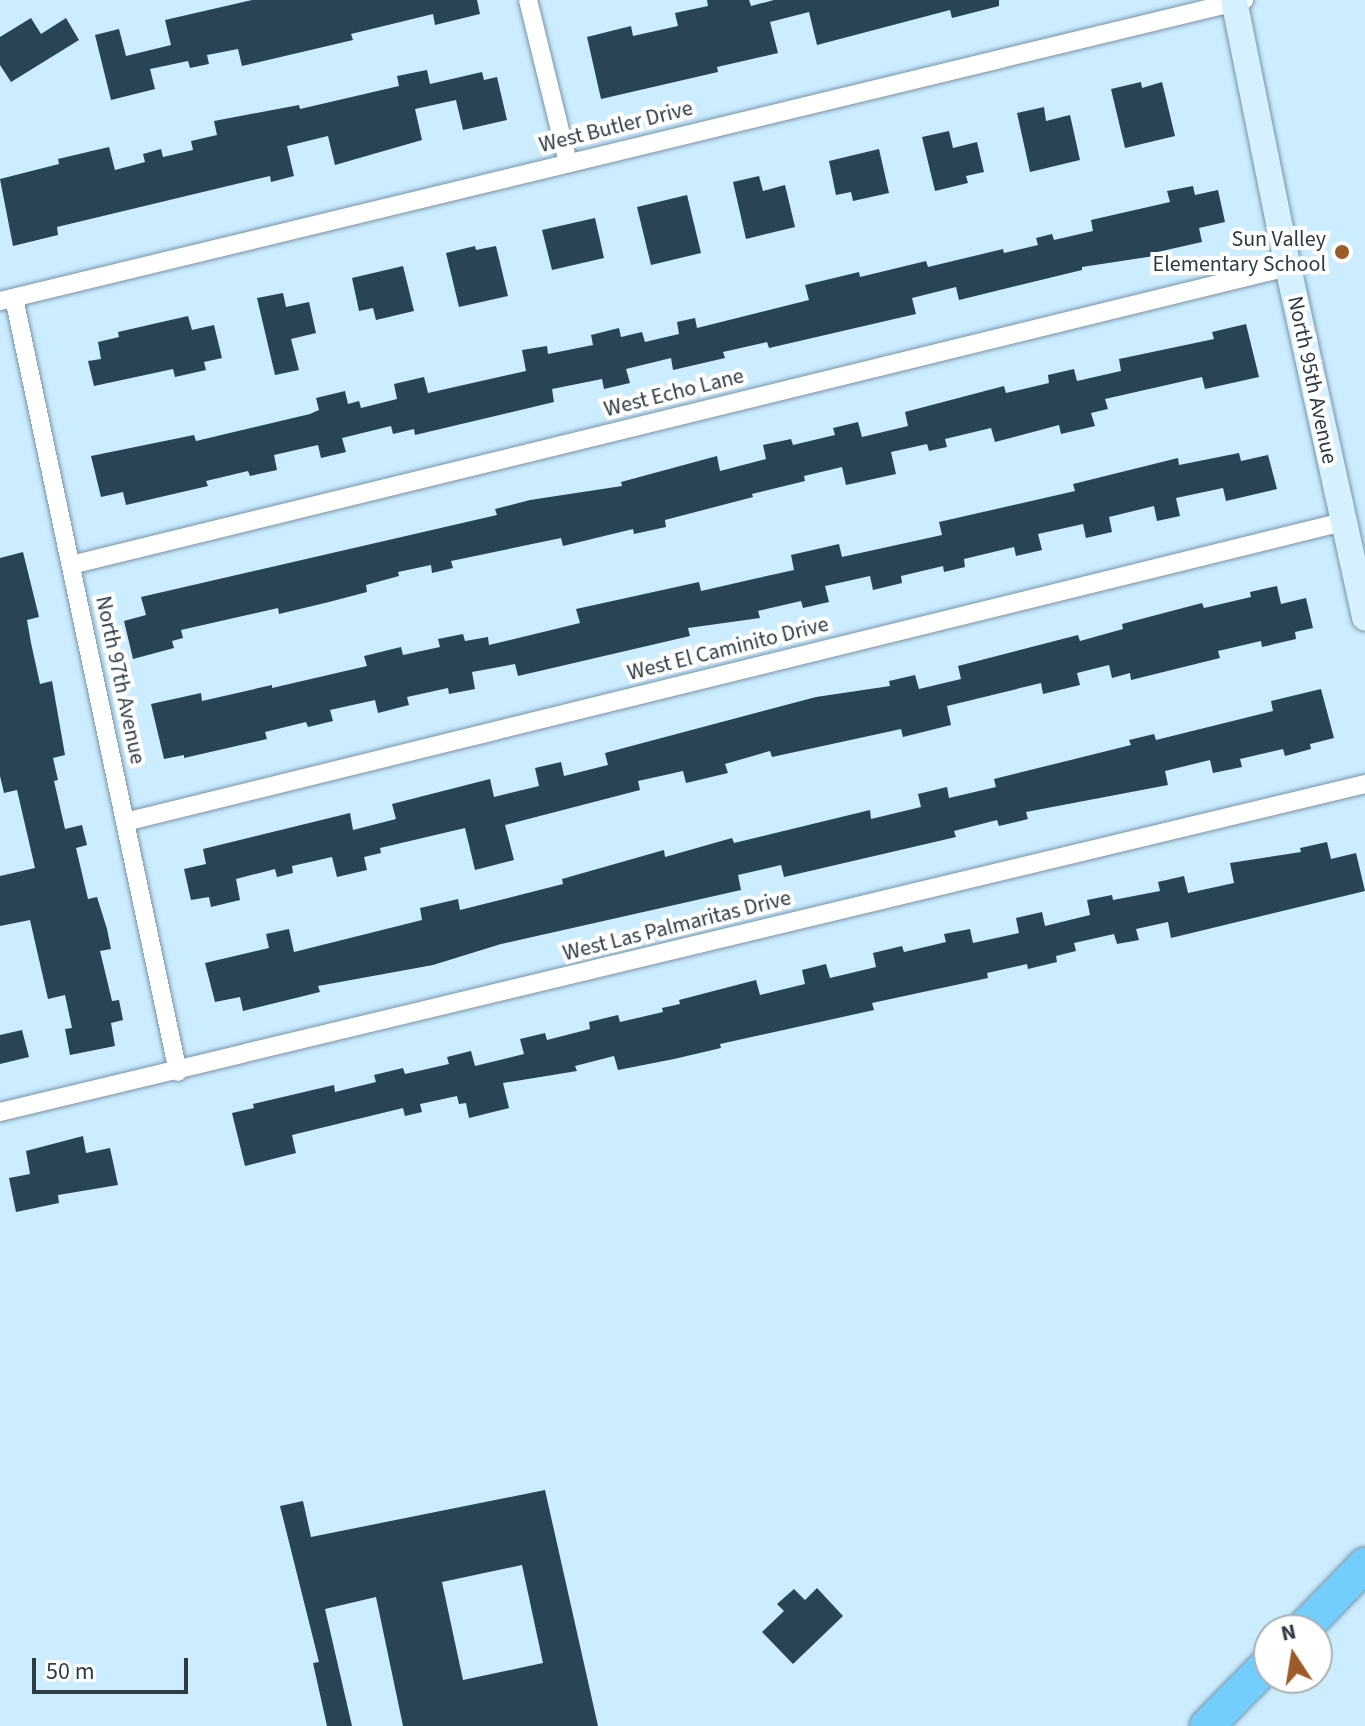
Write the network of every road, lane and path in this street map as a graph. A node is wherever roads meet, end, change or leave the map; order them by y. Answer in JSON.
{"nodes":[{"id":1,"x":528,"y":0,"type":"edge"},
{"id":2,"x":1238,"y":1,"type":"edge"},
{"id":3,"x":568,"y":163,"type":"junction"},
{"id":4,"x":1288,"y":267,"type":"junction"},
{"id":5,"x":7,"y":299,"type":"edge"},
{"id":6,"x":1343,"y":522,"type":"junction"},
{"id":7,"x":71,"y":565,"type":"junction"},
{"id":8,"x":1365,"y":618,"type":"edge"},
{"id":9,"x":1365,"y":784,"type":"edge"},
{"id":10,"x":125,"y":822,"type":"junction"},
{"id":11,"x":178,"y":1072,"type":"junction"},
{"id":12,"x":0,"y":1112,"type":"edge"},
{"id":13,"x":1365,"y":1565,"type":"edge"},
{"id":14,"x":1318,"y":1614,"type":"edge"},
{"id":15,"x":1253,"y":1679,"type":"edge"},
{"id":16,"x":1207,"y":1726,"type":"edge"}],
"edges":[{"from":1,"to":3,"type":"street"},
{"from":2,"to":3,"type":"street","name":"West Butler Drive"},
{"from":2,"to":4,"type":"street","name":"North 95th Avenue"},
{"from":3,"to":5,"type":"street","name":"West Butler Drive"},
{"from":4,"to":6,"type":"street","name":"North 95th Avenue"},
{"from":4,"to":7,"type":"street","name":"West Echo Lane"},
{"from":5,"to":7,"type":"street","name":"North 97th Avenue"},
{"from":6,"to":8,"type":"street","name":"North 95th Avenue"},
{"from":6,"to":10,"type":"street","name":"West El Caminito Drive"},
{"from":7,"to":10,"type":"street","name":"North 97th Avenue"},
{"from":9,"to":11,"type":"street","name":"West Las Palmaritas Drive"},
{"from":10,"to":11,"type":"street","name":"North 97th Avenue"},
{"from":11,"to":12,"type":"street","name":"West Las Palmaritas Drive"},
{"from":13,"to":14,"type":"highway"},
{"from":15,"to":16,"type":"highway"}]}
